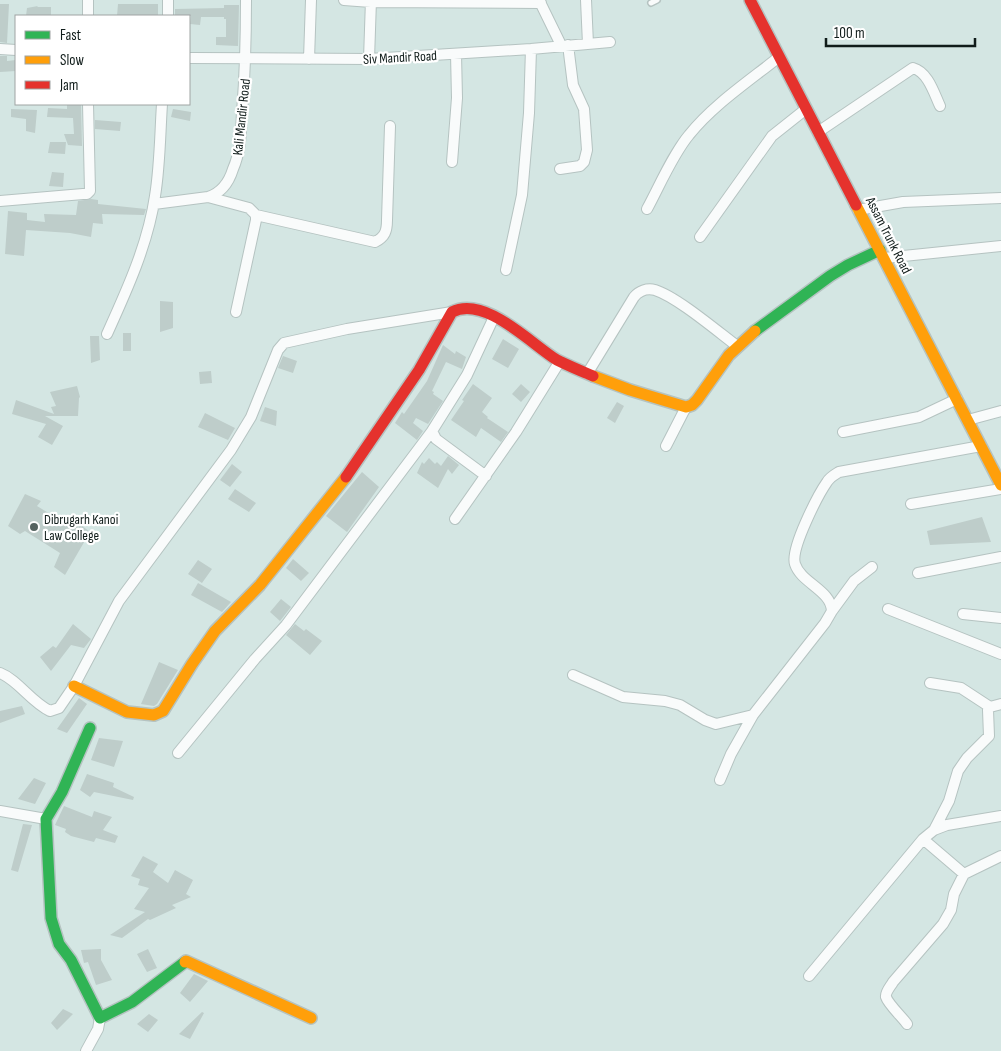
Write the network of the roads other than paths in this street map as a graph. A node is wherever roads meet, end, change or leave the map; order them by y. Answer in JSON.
{"nodes":[{"id":1,"x":88,"y":0,"type":"edge"},
{"id":2,"x":168,"y":0,"type":"edge"},
{"id":3,"x":246,"y":0,"type":"edge"},
{"id":4,"x":311,"y":0,"type":"edge"},
{"id":5,"x":344,"y":0,"type":"edge"},
{"id":6,"x":586,"y":0,"type":"edge"},
{"id":7,"x":750,"y":0,"type":"edge"},
{"id":8,"x":371,"y":1,"type":"edge"},
{"id":9,"x":540,"y":2,"type":"edge"},
{"id":10,"x":88,"y":15,"type":"edge"},
{"id":11,"x":168,"y":15,"type":"edge"},
{"id":12,"x":610,"y":42,"type":"dead end"},
{"id":13,"x":588,"y":44,"type":"junction"},
{"id":14,"x":564,"y":45,"type":"junction"},
{"id":15,"x":0,"y":49,"type":"edge"},
{"id":16,"x":531,"y":49,"type":"junction"},
{"id":17,"x":15,"y":50,"type":"edge"},
{"id":18,"x":456,"y":54,"type":"junction"},
{"id":19,"x":779,"y":57,"type":"junction"},
{"id":20,"x":190,"y":58,"type":"edge"},
{"id":21,"x":246,"y":59,"type":"junction"},
{"id":22,"x":309,"y":59,"type":"junction"},
{"id":23,"x":369,"y":59,"type":"junction"},
{"id":24,"x":88,"y":105,"type":"edge"},
{"id":25,"x":162,"y":105,"type":"edge"},
{"id":26,"x":940,"y":106,"type":"dead end"},
{"id":27,"x":806,"y":109,"type":"junction"},
{"id":28,"x":390,"y":126,"type":"dead end"},
{"id":29,"x":818,"y":132,"type":"junction"},
{"id":30,"x":452,"y":162,"type":"dead end"},
{"id":31,"x":560,"y":169,"type":"dead end"},
{"id":32,"x":208,"y":197,"type":"junction"},
{"id":33,"x":1001,"y":198,"type":"edge"},
{"id":34,"x":0,"y":201,"type":"edge"},
{"id":35,"x":154,"y":204,"type":"junction"},
{"id":36,"x":647,"y":210,"type":"dead end"},
{"id":37,"x":858,"y":210,"type":"junction"},
{"id":38,"x":256,"y":215,"type":"junction"},
{"id":39,"x":700,"y":237,"type":"dead end"},
{"id":40,"x":1001,"y":246,"type":"edge"},
{"id":41,"x":881,"y":253,"type":"junction"},
{"id":42,"x":506,"y":270,"type":"dead end"},
{"id":43,"x":236,"y":312,"type":"dead end"},
{"id":44,"x":452,"y":312,"type":"junction"},
{"id":45,"x":494,"y":317,"type":"junction"},
{"id":46,"x":107,"y":334,"type":"dead end"},
{"id":47,"x":737,"y":346,"type":"junction"},
{"id":48,"x":560,"y":362,"type":"junction"},
{"id":49,"x":587,"y":374,"type":"junction"},
{"id":50,"x":957,"y":399,"type":"junction"},
{"id":51,"x":686,"y":407,"type":"junction"},
{"id":52,"x":1001,"y":411,"type":"edge"},
{"id":53,"x":968,"y":420,"type":"junction"},
{"id":54,"x":432,"y":431,"type":"junction"},
{"id":55,"x":843,"y":432,"type":"dead end"},
{"id":56,"x":666,"y":446,"type":"dead end"},
{"id":57,"x":981,"y":446,"type":"junction"},
{"id":58,"x":486,"y":476,"type":"junction"},
{"id":59,"x":1001,"y":485,"type":"edge"},
{"id":60,"x":1001,"y":489,"type":"edge"},
{"id":61,"x":911,"y":504,"type":"dead end"},
{"id":62,"x":455,"y":519,"type":"dead end"},
{"id":63,"x":1001,"y":556,"type":"edge"},
{"id":64,"x":872,"y":567,"type":"dead end"},
{"id":65,"x":918,"y":573,"type":"dead end"},
{"id":66,"x":888,"y":609,"type":"dead end"},
{"id":67,"x":832,"y":611,"type":"junction"},
{"id":68,"x":963,"y":614,"type":"dead end"},
{"id":69,"x":1001,"y":618,"type":"edge"},
{"id":70,"x":1001,"y":654,"type":"edge"},
{"id":71,"x":0,"y":673,"type":"edge"},
{"id":72,"x":573,"y":675,"type":"dead end"},
{"id":73,"x":930,"y":683,"type":"dead end"},
{"id":74,"x":74,"y":686,"type":"junction"},
{"id":75,"x":1001,"y":704,"type":"edge"},
{"id":76,"x":990,"y":708,"type":"junction"},
{"id":77,"x":753,"y":715,"type":"junction"},
{"id":78,"x":90,"y":728,"type":"dead end"},
{"id":79,"x":178,"y":754,"type":"dead end"},
{"id":80,"x":720,"y":780,"type":"dead end"},
{"id":81,"x":0,"y":811,"type":"edge"},
{"id":82,"x":1001,"y":816,"type":"edge"},
{"id":83,"x":46,"y":819,"type":"junction"},
{"id":84,"x":934,"y":830,"type":"junction"},
{"id":85,"x":923,"y":839,"type":"junction"},
{"id":86,"x":1001,"y":856,"type":"edge"},
{"id":87,"x":964,"y":874,"type":"junction"},
{"id":88,"x":810,"y":976,"type":"dead end"},
{"id":89,"x":100,"y":1018,"type":"junction"},
{"id":90,"x":311,"y":1018,"type":"dead end"},
{"id":91,"x":908,"y":1024,"type":"dead end"},
{"id":92,"x":86,"y":1051,"type":"edge"}],
"edges":[{"from":1,"to":10,"type":"street"},
{"from":2,"to":11,"type":"street"},
{"from":3,"to":21,"type":"street","name":"Kali Mandir Road"},
{"from":4,"to":22,"type":"street"},
{"from":5,"to":8,"type":"street"},
{"from":6,"to":13,"type":"street"},
{"from":7,"to":19,"type":"street","name":"Assam Trunk Road"},
{"from":8,"to":9,"type":"street"},
{"from":8,"to":23,"type":"street"},
{"from":9,"to":14,"type":"street"},
{"from":12,"to":13,"type":"street","name":"Siv Mandir Road"},
{"from":13,"to":14,"type":"street","name":"Siv Mandir Road"},
{"from":14,"to":16,"type":"street","name":"Siv Mandir Road"},
{"from":14,"to":31,"type":"street"},
{"from":15,"to":17,"type":"street"},
{"from":16,"to":18,"type":"street","name":"Siv Mandir Road"},
{"from":16,"to":42,"type":"street"},
{"from":18,"to":23,"type":"street","name":"Siv Mandir Road"},
{"from":18,"to":30,"type":"street"},
{"from":19,"to":27,"type":"street","name":"Assam Trunk Road"},
{"from":19,"to":36,"type":"street"},
{"from":20,"to":21,"type":"street","name":"Siv Mandir Road"},
{"from":21,"to":22,"type":"street","name":"Siv Mandir Road"},
{"from":21,"to":32,"type":"street","name":"Kali Mandir Road"},
{"from":22,"to":23,"type":"street","name":"Siv Mandir Road"},
{"from":24,"to":34,"type":"street"},
{"from":25,"to":35,"type":"street"},
{"from":26,"to":29,"type":"street"},
{"from":27,"to":29,"type":"street","name":"Assam Trunk Road"},
{"from":27,"to":39,"type":"street"},
{"from":28,"to":38,"type":"street"},
{"from":29,"to":37,"type":"street","name":"Assam Trunk Road"},
{"from":32,"to":35,"type":"street"},
{"from":32,"to":38,"type":"street"},
{"from":33,"to":37,"type":"street"},
{"from":35,"to":46,"type":"street"},
{"from":37,"to":41,"type":"street","name":"Assam Trunk Road"},
{"from":38,"to":43,"type":"street"},
{"from":40,"to":41,"type":"street"},
{"from":41,"to":47,"type":"street"},
{"from":41,"to":50,"type":"street","name":"Assam Trunk Road"},
{"from":44,"to":45,"type":"street"},
{"from":44,"to":74,"type":"street"},
{"from":44,"to":74,"type":"street"},
{"from":45,"to":48,"type":"street"},
{"from":45,"to":54,"type":"street"},
{"from":47,"to":49,"type":"street"},
{"from":47,"to":51,"type":"street"},
{"from":48,"to":49,"type":"street"},
{"from":48,"to":58,"type":"street"},
{"from":49,"to":51,"type":"street"},
{"from":50,"to":53,"type":"street","name":"Assam Trunk Road"},
{"from":50,"to":55,"type":"street"},
{"from":51,"to":56,"type":"street"},
{"from":52,"to":53,"type":"street"},
{"from":53,"to":57,"type":"street","name":"Assam Trunk Road"},
{"from":54,"to":58,"type":"street"},
{"from":54,"to":79,"type":"street"},
{"from":57,"to":59,"type":"street","name":"Assam Trunk Road"},
{"from":57,"to":67,"type":"street"},
{"from":58,"to":62,"type":"street"},
{"from":60,"to":61,"type":"street"},
{"from":63,"to":65,"type":"street"},
{"from":64,"to":67,"type":"street"},
{"from":66,"to":70,"type":"street"},
{"from":67,"to":77,"type":"street"},
{"from":68,"to":69,"type":"street"},
{"from":71,"to":74,"type":"street"},
{"from":72,"to":77,"type":"street"},
{"from":73,"to":76,"type":"street"},
{"from":75,"to":76,"type":"street"},
{"from":76,"to":84,"type":"street"},
{"from":77,"to":80,"type":"street"},
{"from":78,"to":83,"type":"street"},
{"from":81,"to":83,"type":"street"},
{"from":82,"to":84,"type":"street"},
{"from":83,"to":89,"type":"street"},
{"from":84,"to":85,"type":"street"},
{"from":85,"to":87,"type":"street"},
{"from":85,"to":88,"type":"street"},
{"from":86,"to":87,"type":"street"},
{"from":87,"to":91,"type":"street"},
{"from":89,"to":90,"type":"street"},
{"from":89,"to":92,"type":"street"}]}
